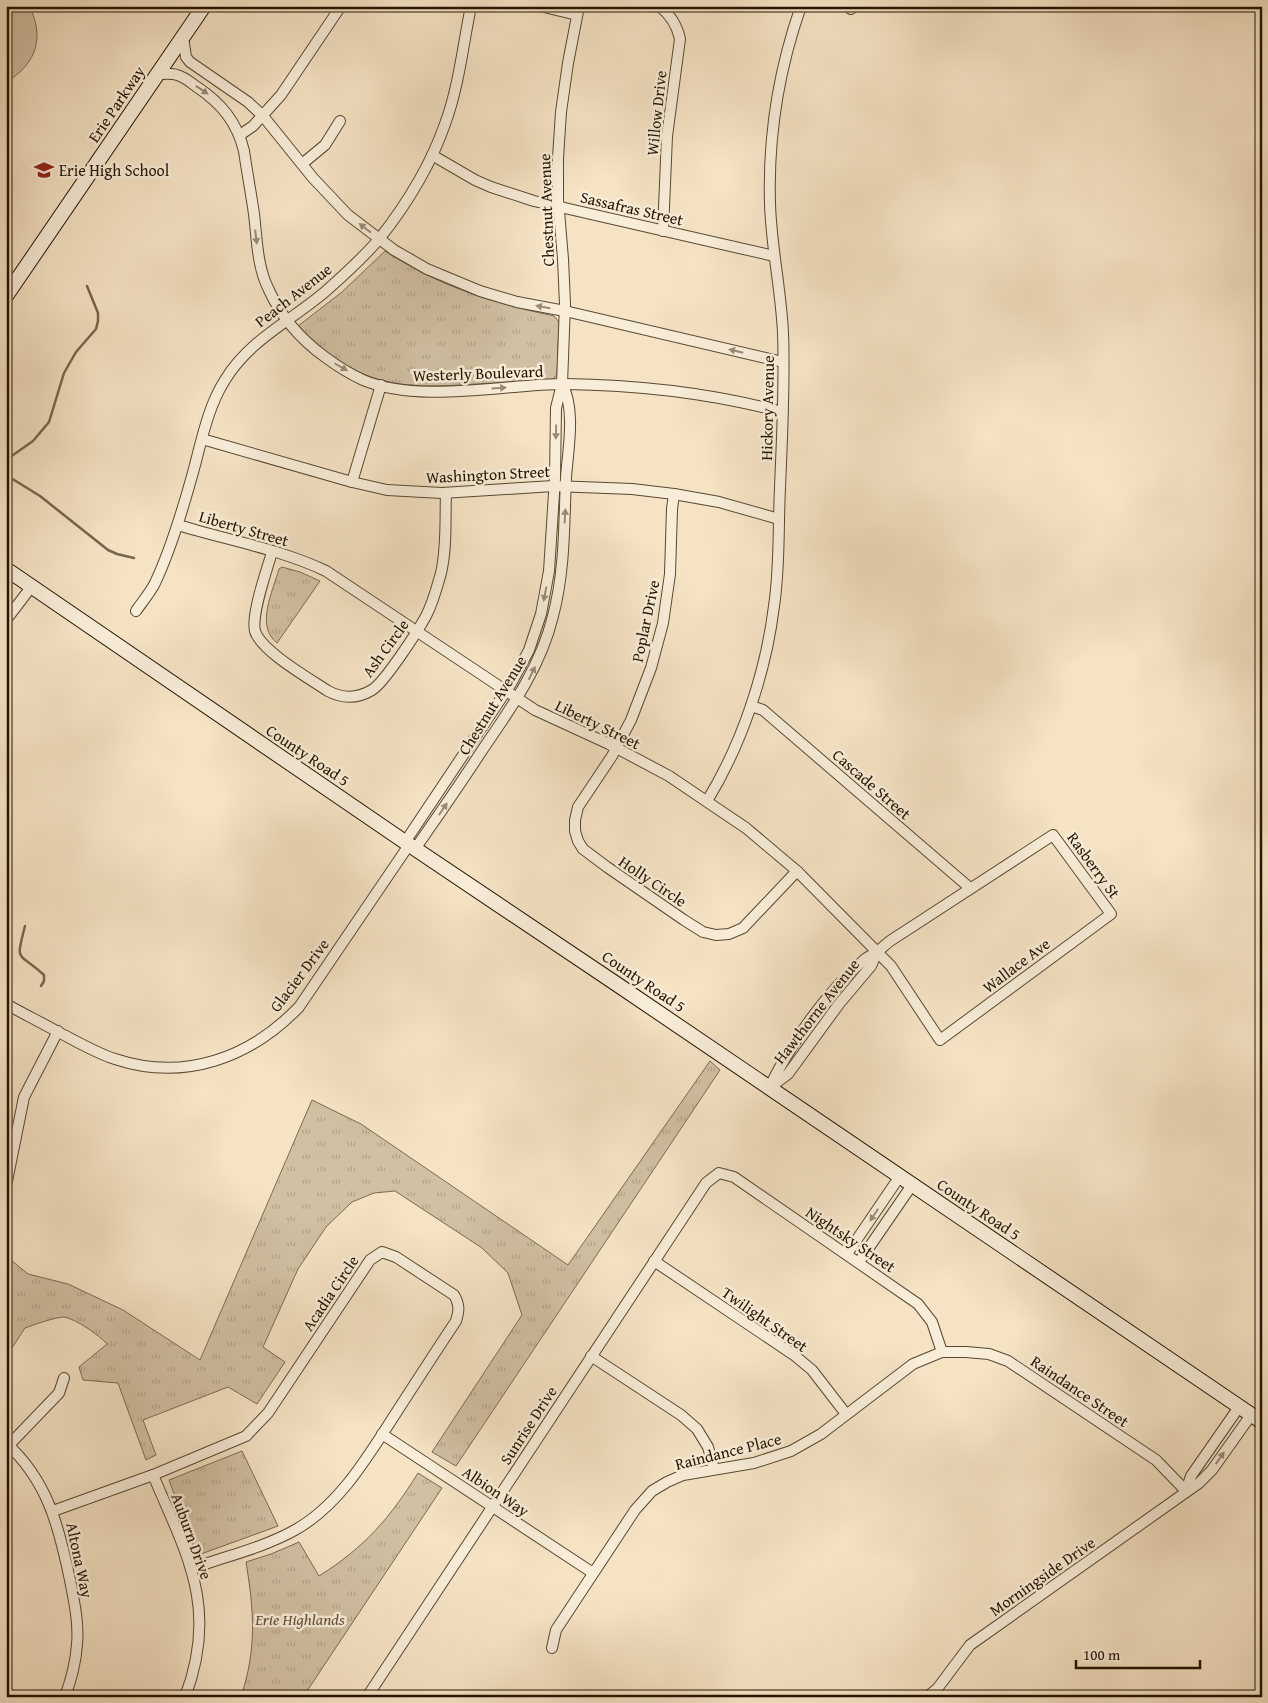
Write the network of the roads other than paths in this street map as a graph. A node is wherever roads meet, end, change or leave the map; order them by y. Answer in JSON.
{"nodes":[{"id":1,"x":204,"y":6,"type":"edge"},
{"id":2,"x":340,"y":6,"type":"edge"},
{"id":3,"x":471,"y":6,"type":"edge"},
{"id":4,"x":540,"y":6,"type":"edge"},
{"id":5,"x":659,"y":6,"type":"edge"},
{"id":6,"x":802,"y":6,"type":"edge"},
{"id":7,"x":578,"y":11,"type":"edge"},
{"id":8,"x":182,"y":38,"type":"junction"},
{"id":9,"x":158,"y":74,"type":"junction"},
{"id":10,"x":263,"y":116,"type":"junction"},
{"id":11,"x":340,"y":121,"type":"dead end"},
{"id":12,"x":240,"y":135,"type":"junction"},
{"id":13,"x":432,"y":155,"type":"junction"},
{"id":14,"x":302,"y":164,"type":"junction"},
{"id":15,"x":559,"y":207,"type":"junction"},
{"id":16,"x":663,"y":231,"type":"junction"},
{"id":17,"x":379,"y":238,"type":"junction"},
{"id":18,"x":774,"y":256,"type":"junction"},
{"id":19,"x":6,"y":296,"type":"edge"},
{"id":20,"x":565,"y":311,"type":"junction"},
{"id":21,"x":286,"y":320,"type":"junction"},
{"id":22,"x":783,"y":362,"type":"junction"},
{"id":23,"x":562,"y":384,"type":"junction"},
{"id":24,"x":381,"y":386,"type":"junction"},
{"id":25,"x":782,"y":412,"type":"junction"},
{"id":26,"x":202,"y":439,"type":"junction"},
{"id":27,"x":352,"y":482,"type":"junction"},
{"id":28,"x":554,"y":486,"type":"junction"},
{"id":29,"x":566,"y":486,"type":"junction"},
{"id":30,"x":446,"y":493,"type":"junction"},
{"id":31,"x":674,"y":494,"type":"junction"},
{"id":32,"x":778,"y":519,"type":"junction"},
{"id":33,"x":178,"y":525,"type":"junction"},
{"id":34,"x":272,"y":552,"type":"junction"},
{"id":35,"x":6,"y":569,"type":"edge"},
{"id":36,"x":32,"y":586,"type":"junction"},
{"id":37,"x":136,"y":611,"type":"dead end"},
{"id":38,"x":6,"y":620,"type":"edge"},
{"id":39,"x":416,"y":631,"type":"junction"},
{"id":40,"x":506,"y":692,"type":"junction"},
{"id":41,"x":517,"y":698,"type":"junction"},
{"id":42,"x":751,"y":706,"type":"junction"},
{"id":43,"x":616,"y":748,"type":"junction"},
{"id":44,"x":707,"y":801,"type":"junction"},
{"id":45,"x":1054,"y":835,"type":"joint"},
{"id":46,"x":410,"y":846,"type":"junction"},
{"id":47,"x":797,"y":871,"type":"junction"},
{"id":48,"x":970,"y":888,"type":"junction"},
{"id":49,"x":1111,"y":914,"type":"joint"},
{"id":50,"x":877,"y":952,"type":"junction"},
{"id":51,"x":6,"y":1004,"type":"edge"},
{"id":52,"x":58,"y":1031,"type":"junction"},
{"id":53,"x":940,"y":1040,"type":"joint"},
{"id":54,"x":769,"y":1088,"type":"junction"},
{"id":55,"x":719,"y":1173,"type":"joint"},
{"id":56,"x":900,"y":1176,"type":"junction"},
{"id":57,"x":912,"y":1185,"type":"junction"},
{"id":58,"x":6,"y":1186,"type":"edge"},
{"id":59,"x":847,"y":1254,"type":"junction"},
{"id":60,"x":654,"y":1261,"type":"junction"},
{"id":61,"x":859,"y":1262,"type":"junction"},
{"id":62,"x":942,"y":1352,"type":"junction"},
{"id":63,"x":591,"y":1356,"type":"junction"},
{"id":64,"x":64,"y":1378,"type":"dead end"},
{"id":65,"x":846,"y":1414,"type":"junction"},
{"id":66,"x":1250,"y":1414,"type":"edge"},
{"id":67,"x":382,"y":1434,"type":"junction"},
{"id":68,"x":8,"y":1444,"type":"edge"},
{"id":69,"x":714,"y":1469,"type":"junction"},
{"id":70,"x":153,"y":1475,"type":"junction"},
{"id":71,"x":1186,"y":1491,"type":"junction"},
{"id":72,"x":492,"y":1506,"type":"junction"},
{"id":73,"x":53,"y":1511,"type":"junction"},
{"id":74,"x":191,"y":1568,"type":"junction"},
{"id":75,"x":593,"y":1573,"type":"junction"},
{"id":76,"x":552,"y":1648,"type":"dead end"},
{"id":77,"x":65,"y":1697,"type":"edge"},
{"id":78,"x":185,"y":1697,"type":"edge"},
{"id":79,"x":367,"y":1697,"type":"edge"},
{"id":80,"x":926,"y":1697,"type":"edge"}],
"edges":[{"from":1,"to":8,"type":"street","name":"Erie Parkway"},
{"from":2,"to":10,"type":"street"},
{"from":3,"to":13,"type":"street","name":"Peach Avenue"},
{"from":4,"to":7,"type":"street"},
{"from":5,"to":16,"type":"street","name":"Willow Drive"},
{"from":6,"to":18,"type":"street","name":"Hickory Avenue"},
{"from":7,"to":15,"type":"street","name":"Chestnut Avenue"},
{"from":8,"to":9,"type":"street","name":"Erie Parkway"},
{"from":8,"to":10,"type":"street"},
{"from":9,"to":12,"type":"street","name":"Westerly Boulevard","one_way":true},
{"from":9,"to":19,"type":"street","name":"Erie Parkway"},
{"from":10,"to":12,"type":"street"},
{"from":10,"to":14,"type":"street"},
{"from":11,"to":14,"type":"street"},
{"from":12,"to":21,"type":"street","name":"Westerly Boulevard","one_way":true},
{"from":13,"to":15,"type":"street","name":"Sassafras Street"},
{"from":13,"to":17,"type":"street","name":"Peach Avenue"},
{"from":17,"to":14,"type":"street","one_way":true},
{"from":15,"to":16,"type":"street","name":"Sassafras Street"},
{"from":15,"to":20,"type":"street","name":"Chestnut Avenue"},
{"from":16,"to":18,"type":"street","name":"Sassafras Street"},
{"from":20,"to":17,"type":"street","one_way":true},
{"from":17,"to":21,"type":"street","name":"Peach Avenue"},
{"from":18,"to":22,"type":"street","name":"Hickory Avenue"},
{"from":22,"to":20,"type":"street","one_way":true},
{"from":20,"to":23,"type":"street","name":"Chestnut Avenue"},
{"from":21,"to":24,"type":"street","name":"Westerly Boulevard","one_way":true},
{"from":21,"to":26,"type":"street","name":"Peach Avenue"},
{"from":22,"to":25,"type":"street","name":"Hickory Avenue"},
{"from":24,"to":23,"type":"street","name":"Westerly Boulevard","one_way":true},
{"from":23,"to":25,"type":"street","name":"Westerly Boulevard"},
{"from":23,"to":28,"type":"street","name":"Chestnut Avenue","one_way":true},
{"from":23,"to":29,"type":"street","name":"Chestnut Avenue"},
{"from":24,"to":27,"type":"street"},
{"from":25,"to":32,"type":"street","name":"Hickory Avenue"},
{"from":26,"to":27,"type":"street","name":"Washington Street"},
{"from":26,"to":33,"type":"street","name":"Peach Avenue"},
{"from":27,"to":30,"type":"street","name":"Washington Street"},
{"from":28,"to":29,"type":"street","name":"Washington Street"},
{"from":28,"to":30,"type":"street","name":"Washington Street"},
{"from":28,"to":40,"type":"street","name":"Chestnut Avenue","one_way":true},
{"from":29,"to":31,"type":"street","name":"Washington Street"},
{"from":41,"to":29,"type":"street","name":"Chestnut Avenue","one_way":true},
{"from":30,"to":39,"type":"street","name":"Ash Circle"},
{"from":31,"to":32,"type":"street","name":"Washington Street"},
{"from":31,"to":43,"type":"street","name":"Poplar Drive"},
{"from":32,"to":42,"type":"street","name":"Hickory Avenue"},
{"from":33,"to":34,"type":"street","name":"Liberty Street"},
{"from":33,"to":37,"type":"street","name":"Peach Avenue"},
{"from":34,"to":39,"type":"street","name":"Liberty Street"},
{"from":34,"to":39,"type":"street","name":"Ash Circle"},
{"from":35,"to":36,"type":"street","name":"County Road 5"},
{"from":36,"to":38,"type":"street"},
{"from":36,"to":46,"type":"street","name":"County Road 5"},
{"from":39,"to":40,"type":"street","name":"Liberty Street"},
{"from":40,"to":41,"type":"street","name":"Liberty Street"},
{"from":40,"to":46,"type":"street","name":"Chestnut Avenue"},
{"from":41,"to":43,"type":"street","name":"Liberty Street"},
{"from":46,"to":41,"type":"street","name":"Chestnut Avenue","one_way":true},
{"from":42,"to":44,"type":"street","name":"Hickory Avenue"},
{"from":42,"to":48,"type":"street","name":"Cascade Street"},
{"from":43,"to":44,"type":"street","name":"Liberty Street"},
{"from":43,"to":47,"type":"street","name":"Holly Circle"},
{"from":44,"to":47,"type":"street","name":"Liberty Street"},
{"from":45,"to":48,"type":"street","name":"Hawthorne Avenue"},
{"from":45,"to":49,"type":"street","name":"Rasberry St"},
{"from":46,"to":52,"type":"street","name":"Glacier Drive"},
{"from":46,"to":54,"type":"street","name":"County Road 5"},
{"from":47,"to":50,"type":"street","name":"Liberty Street"},
{"from":48,"to":50,"type":"street","name":"Hawthorne Avenue"},
{"from":49,"to":53,"type":"street","name":"Wallace Ave"},
{"from":50,"to":53,"type":"street","name":"Liberty Street"},
{"from":50,"to":54,"type":"street","name":"Hawthorne Avenue"},
{"from":51,"to":52,"type":"street","name":"Glacier Drive"},
{"from":52,"to":58,"type":"street"},
{"from":54,"to":56,"type":"street","name":"County Road 5"},
{"from":55,"to":59,"type":"street","name":"Nightsky Street"},
{"from":55,"to":60,"type":"street","name":"Sunrise Drive"},
{"from":56,"to":57,"type":"street","name":"County Road 5"},
{"from":56,"to":59,"type":"street","one_way":true},
{"from":57,"to":61,"type":"street"},
{"from":57,"to":66,"type":"street","name":"County Road 5"},
{"from":59,"to":61,"type":"street","name":"Nightsky Street"},
{"from":60,"to":63,"type":"street","name":"Sunrise Drive"},
{"from":60,"to":65,"type":"street","name":"Twilight Street"},
{"from":61,"to":62,"type":"street","name":"Nightsky Street"},
{"from":62,"to":65,"type":"street","name":"Raindance Place"},
{"from":62,"to":71,"type":"street","name":"Raindance Street"},
{"from":63,"to":69,"type":"street"},
{"from":63,"to":72,"type":"street","name":"Sunrise Drive"},
{"from":64,"to":68,"type":"street"},
{"from":65,"to":69,"type":"street","name":"Raindance Place"},
{"from":66,"to":71,"type":"street","name":"Morningside Drive"},
{"from":67,"to":70,"type":"street","name":"Acadia Circle"},
{"from":67,"to":72,"type":"street","name":"Albion Way"},
{"from":67,"to":74,"type":"street","name":"Acadia Circle"},
{"from":68,"to":73,"type":"street","name":"Altona Way"},
{"from":69,"to":75,"type":"street","name":"Raindance Place"},
{"from":70,"to":73,"type":"street","name":"Acadia Circle"},
{"from":70,"to":74,"type":"street","name":"Auburn Drive"},
{"from":71,"to":80,"type":"street","name":"Morningside Drive"},
{"from":72,"to":75,"type":"street","name":"Albion Way"},
{"from":72,"to":79,"type":"street","name":"Sunrise Drive"},
{"from":73,"to":77,"type":"street","name":"Altona Way"},
{"from":74,"to":78,"type":"street","name":"Auburn Drive"},
{"from":75,"to":76,"type":"street","name":"Raindance Place"}]}
